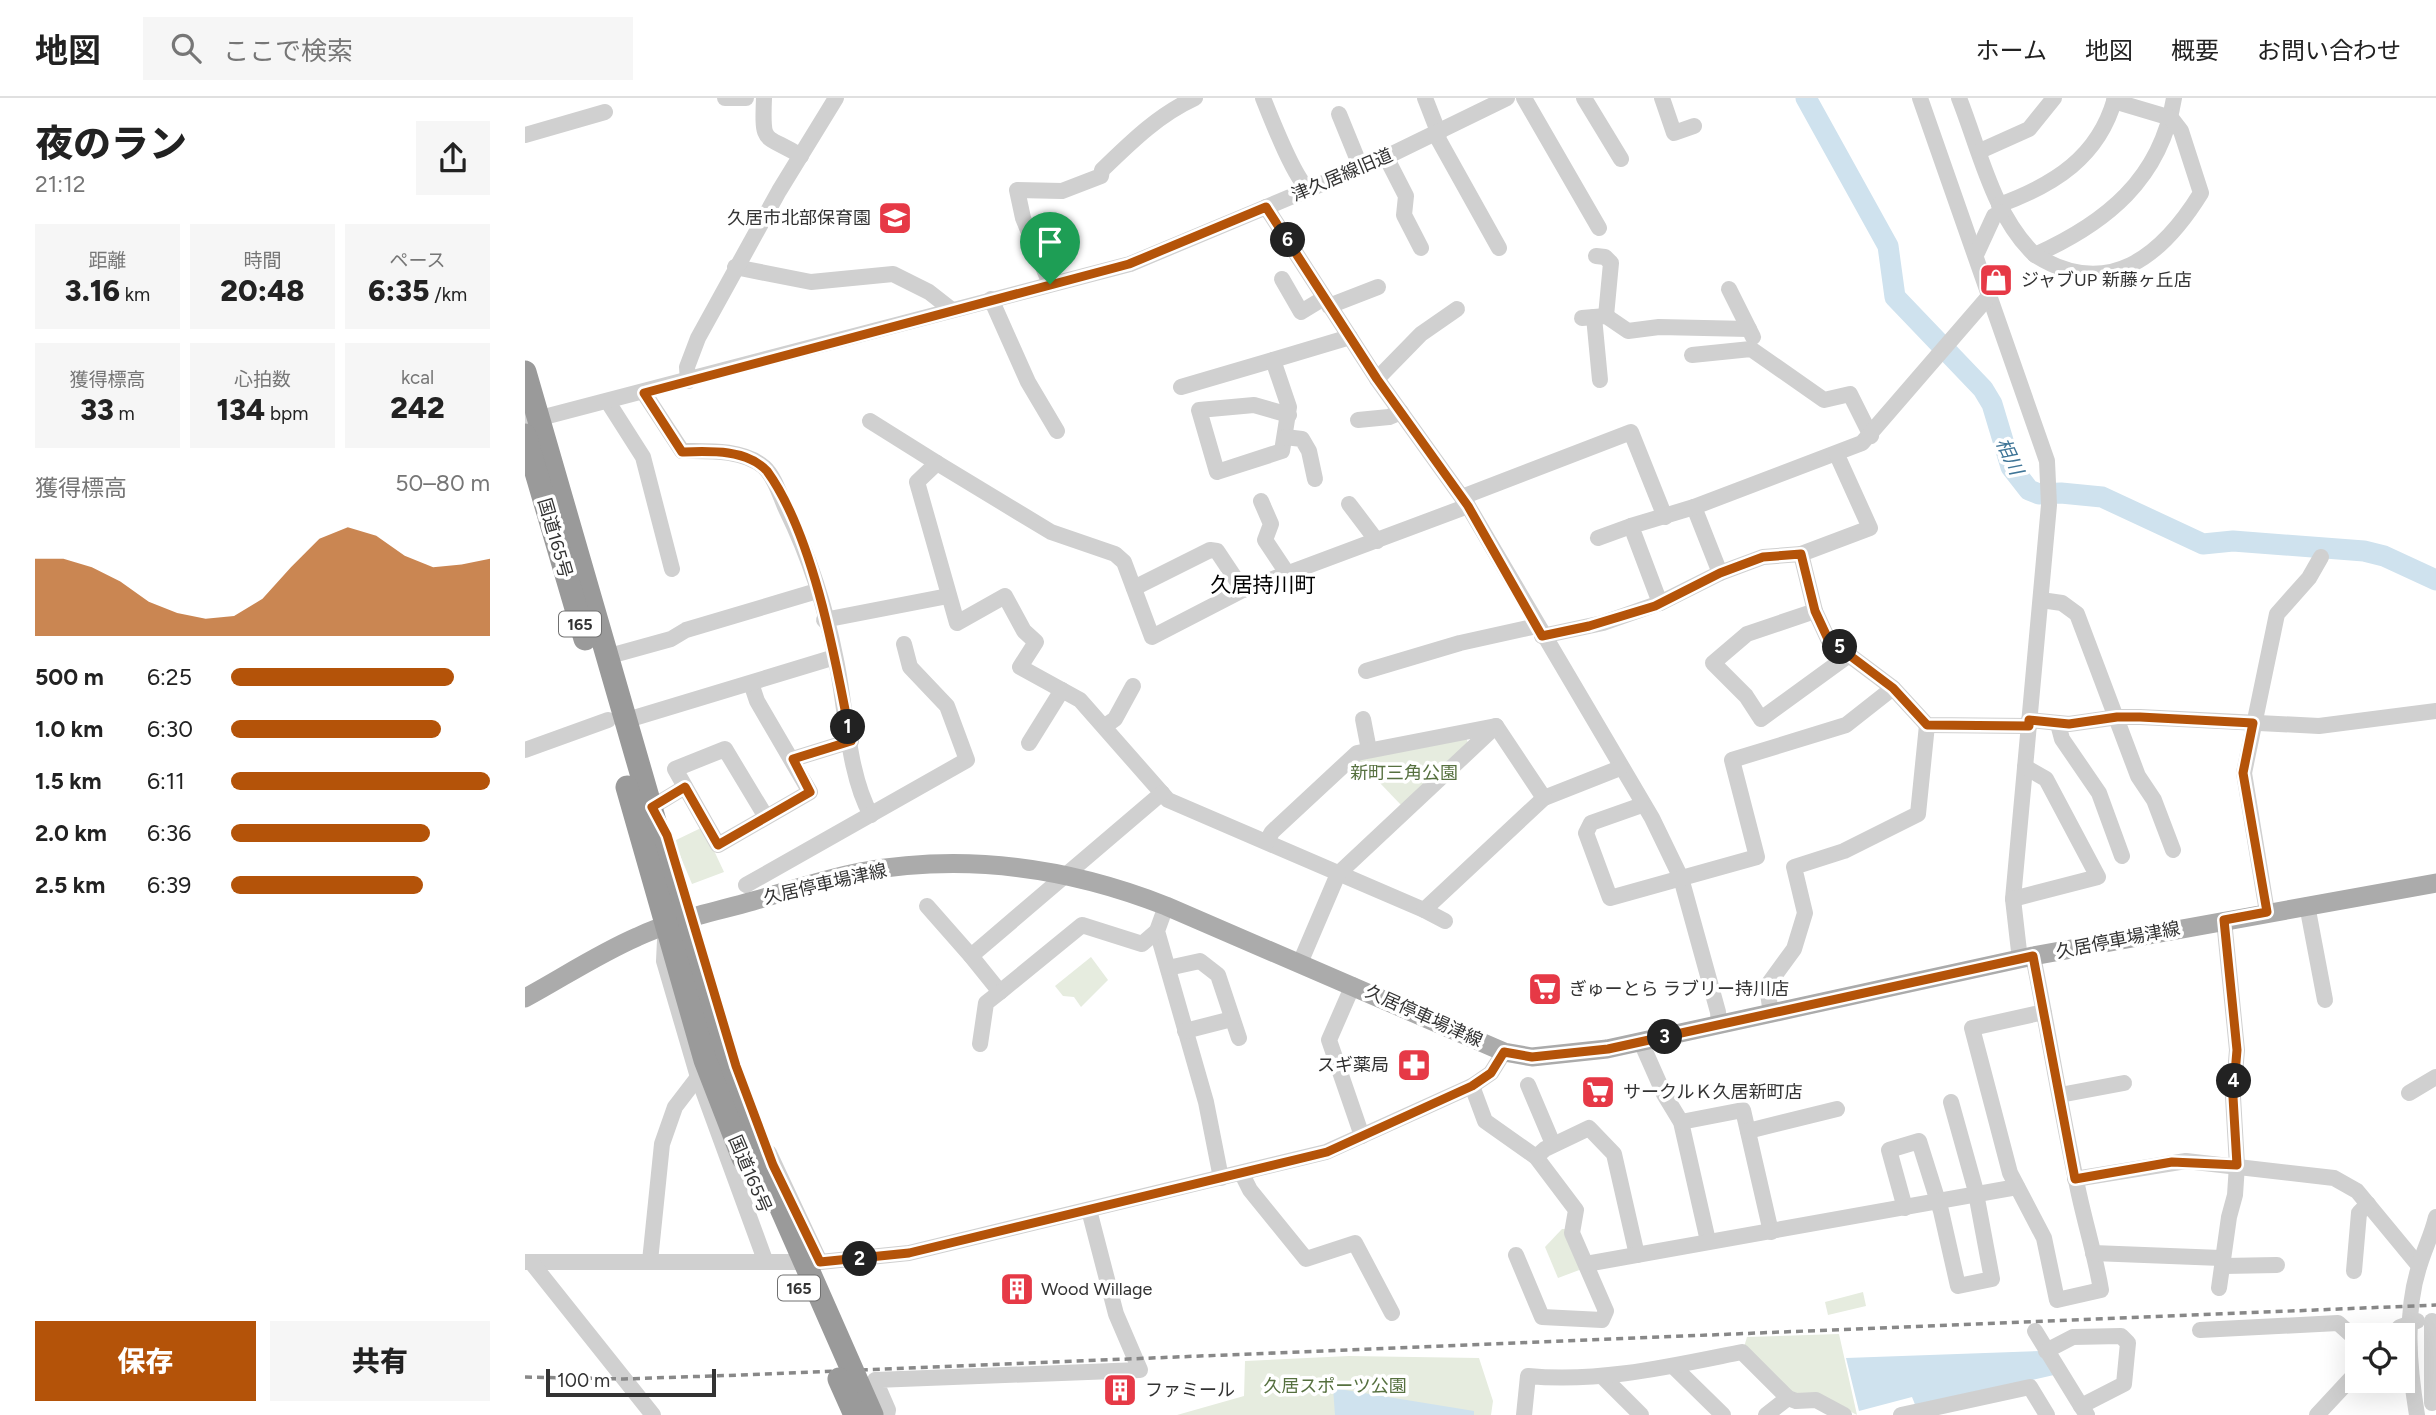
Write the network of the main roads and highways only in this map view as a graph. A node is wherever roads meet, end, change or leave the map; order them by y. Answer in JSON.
{"nodes":[{"id":1,"x":525,"y":372,"type":"edge"},
{"id":2,"x":529,"y":425,"type":"edge"},
{"id":3,"x":616,"y":721,"type":"junction"},
{"id":4,"x":2436,"y":883,"type":"edge"},
{"id":5,"x":681,"y":922,"type":"junction"},
{"id":6,"x":525,"y":998,"type":"edge"},
{"id":7,"x":751,"y":1158,"type":"junction"},
{"id":8,"x":855,"y":1415,"type":"edge"},
{"id":9,"x":872,"y":1415,"type":"edge"}],
"edges":[{"from":1,"to":2,"type":"highway","name":"国道165号","number":"165"},
{"from":2,"to":3,"type":"highway","name":"国道165号","number":"165"},
{"from":2,"to":3,"type":"highway","name":"国道165号","number":"165"},
{"from":3,"to":5,"type":"highway","name":"国道165号","number":"165"},
{"from":3,"to":5,"type":"highway","name":"国道165号","number":"165"},
{"from":4,"to":5,"type":"main road","name":"久居停車場津線"},
{"from":5,"to":6,"type":"main road","name":"久居停車場津線"},
{"from":5,"to":7,"type":"highway","name":"国道165号","number":"165"},
{"from":7,"to":8,"type":"highway","name":"国道165号","number":"165","bridge":true},
{"from":7,"to":9,"type":"highway","name":"国道165号","number":"165","bridge":true}]}
